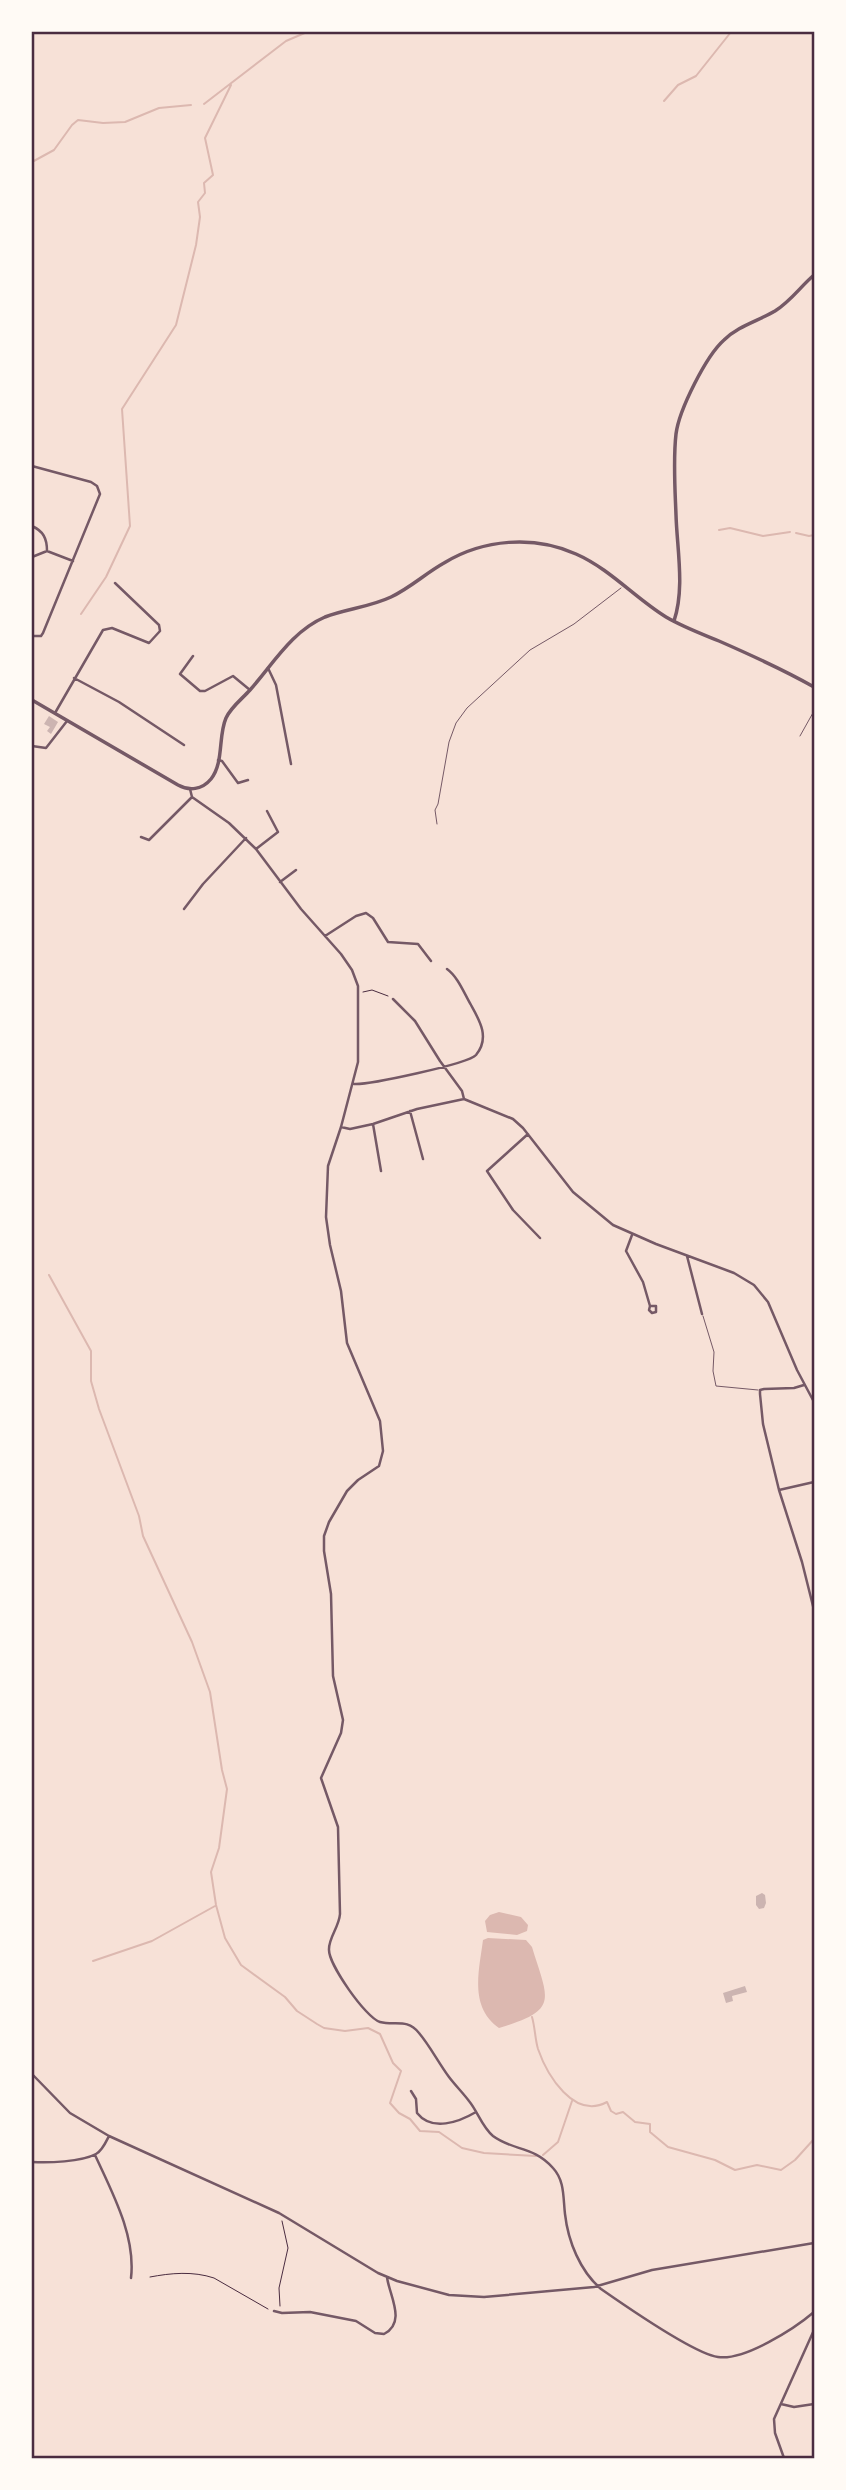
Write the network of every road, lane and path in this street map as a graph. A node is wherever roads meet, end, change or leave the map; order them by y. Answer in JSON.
{"nodes":[{"id":1,"x":814,"y":275,"type":"edge"},
{"id":2,"x":32,"y":466,"type":"edge"},
{"id":3,"x":32,"y":526,"type":"edge"},
{"id":4,"x":47,"y":551,"type":"junction"},
{"id":5,"x":32,"y":557,"type":"edge"},
{"id":6,"x":73,"y":561,"type":"junction"},
{"id":7,"x":115,"y":583,"type":"dead end"},
{"id":8,"x":623,"y":586,"type":"junction"},
{"id":9,"x":674,"y":622,"type":"junction"},
{"id":10,"x":32,"y":636,"type":"edge"},
{"id":11,"x":193,"y":656,"type":"dead end"},
{"id":12,"x":268,"y":668,"type":"junction"},
{"id":13,"x":75,"y":678,"type":"junction"},
{"id":14,"x":814,"y":687,"type":"edge"},
{"id":15,"x":250,"y":690,"type":"junction"},
{"id":16,"x":32,"y":700,"type":"edge"},
{"id":17,"x":814,"y":711,"type":"edge"},
{"id":18,"x":55,"y":713,"type":"junction"},
{"id":19,"x":68,"y":720,"type":"junction"},
{"id":20,"x":800,"y":736,"type":"dead end"},
{"id":21,"x":184,"y":745,"type":"dead end"},
{"id":22,"x":32,"y":746,"type":"edge"},
{"id":23,"x":218,"y":760,"type":"junction"},
{"id":24,"x":291,"y":764,"type":"dead end"},
{"id":25,"x":248,"y":780,"type":"dead end"},
{"id":26,"x":190,"y":789,"type":"junction"},
{"id":27,"x":192,"y":797,"type":"junction"},
{"id":28,"x":267,"y":811,"type":"dead end"},
{"id":29,"x":438,"y":824,"type":"dead end"},
{"id":30,"x":141,"y":837,"type":"dead end"},
{"id":31,"x":246,"y":838,"type":"junction"},
{"id":32,"x":256,"y":849,"type":"junction"},
{"id":33,"x":296,"y":870,"type":"dead end"},
{"id":34,"x":280,"y":882,"type":"junction"},
{"id":35,"x":184,"y":909,"type":"dead end"},
{"id":36,"x":325,"y":936,"type":"junction"},
{"id":37,"x":431,"y":961,"type":"dead end"},
{"id":38,"x":447,"y":969,"type":"dead end"},
{"id":39,"x":358,"y":993,"type":"junction"},
{"id":40,"x":393,"y":999,"type":"joint"},
{"id":41,"x":444,"y":1067,"type":"junction"},
{"id":42,"x":353,"y":1083,"type":"junction"},
{"id":43,"x":464,"y":1099,"type":"junction"},
{"id":44,"x":410,"y":1111,"type":"junction"},
{"id":45,"x":373,"y":1124,"type":"junction"},
{"id":46,"x":341,"y":1127,"type":"junction"},
{"id":47,"x":528,"y":1135,"type":"junction"},
{"id":48,"x":423,"y":1159,"type":"dead end"},
{"id":49,"x":381,"y":1171,"type":"dead end"},
{"id":50,"x":632,"y":1235,"type":"junction"},
{"id":51,"x":540,"y":1238,"type":"dead end"},
{"id":52,"x":687,"y":1255,"type":"junction"},
{"id":53,"x":650,"y":1306,"type":"dead end"},
{"id":54,"x":702,"y":1314,"type":"joint"},
{"id":55,"x":804,"y":1385,"type":"junction"},
{"id":56,"x":760,"y":1390,"type":"junction"},
{"id":57,"x":814,"y":1402,"type":"edge"},
{"id":58,"x":814,"y":1482,"type":"edge"},
{"id":59,"x":779,"y":1490,"type":"junction"},
{"id":60,"x":814,"y":1610,"type":"edge"},
{"id":61,"x":32,"y":2074,"type":"edge"},
{"id":62,"x":411,"y":2091,"type":"dead end"},
{"id":63,"x":476,"y":2112,"type":"junction"},
{"id":64,"x":110,"y":2136,"type":"junction"},
{"id":65,"x":95,"y":2155,"type":"junction"},
{"id":66,"x":32,"y":2162,"type":"edge"},
{"id":67,"x":279,"y":2214,"type":"junction"},
{"id":68,"x":814,"y":2243,"type":"edge"},
{"id":69,"x":150,"y":2277,"type":"dead end"},
{"id":70,"x":387,"y":2277,"type":"junction"},
{"id":71,"x":131,"y":2278,"type":"dead end"},
{"id":72,"x":597,"y":2286,"type":"junction"},
{"id":73,"x":280,"y":2308,"type":"joint"},
{"id":74,"x":274,"y":2311,"type":"joint"},
{"id":75,"x":814,"y":2312,"type":"edge"},
{"id":76,"x":282,"y":2313,"type":"junction"},
{"id":77,"x":814,"y":2330,"type":"edge"},
{"id":78,"x":781,"y":2404,"type":"junction"},
{"id":79,"x":814,"y":2404,"type":"edge"},
{"id":80,"x":784,"y":2459,"type":"edge"}],
"edges":[{"from":1,"to":9,"type":"street"},
{"from":2,"to":6,"type":"street"},
{"from":3,"to":4,"type":"street"},
{"from":4,"to":5,"type":"street"},
{"from":4,"to":6,"type":"street"},
{"from":6,"to":10,"type":"street"},
{"from":7,"to":13,"type":"street"},
{"from":8,"to":9,"type":"street"},
{"from":8,"to":12,"type":"street"},
{"from":8,"to":29,"type":"lane"},
{"from":9,"to":14,"type":"street"},
{"from":11,"to":15,"type":"street"},
{"from":12,"to":15,"type":"street"},
{"from":12,"to":24,"type":"street"},
{"from":13,"to":18,"type":"street"},
{"from":13,"to":21,"type":"street"},
{"from":15,"to":23,"type":"street"},
{"from":16,"to":18,"type":"street"},
{"from":17,"to":20,"type":"lane"},
{"from":18,"to":19,"type":"street"},
{"from":19,"to":22,"type":"street"},
{"from":19,"to":26,"type":"street"},
{"from":23,"to":25,"type":"street"},
{"from":23,"to":26,"type":"street"},
{"from":26,"to":27,"type":"street"},
{"from":27,"to":30,"type":"street"},
{"from":27,"to":31,"type":"street"},
{"from":28,"to":32,"type":"street"},
{"from":31,"to":32,"type":"street"},
{"from":31,"to":35,"type":"street"},
{"from":32,"to":34,"type":"street"},
{"from":33,"to":34,"type":"street"},
{"from":34,"to":36,"type":"street"},
{"from":36,"to":37,"type":"street"},
{"from":36,"to":39,"type":"street"},
{"from":38,"to":41,"type":"street"},
{"from":39,"to":40,"type":"path"},
{"from":39,"to":42,"type":"street"},
{"from":40,"to":41,"type":"street"},
{"from":41,"to":42,"type":"street"},
{"from":41,"to":43,"type":"street"},
{"from":42,"to":46,"type":"street"},
{"from":43,"to":44,"type":"street"},
{"from":43,"to":47,"type":"street"},
{"from":44,"to":45,"type":"street"},
{"from":44,"to":48,"type":"street"},
{"from":45,"to":46,"type":"street"},
{"from":45,"to":49,"type":"street"},
{"from":46,"to":63,"type":"street"},
{"from":47,"to":50,"type":"street"},
{"from":47,"to":51,"type":"street"},
{"from":50,"to":52,"type":"street"},
{"from":50,"to":53,"type":"street"},
{"from":52,"to":54,"type":"street"},
{"from":52,"to":55,"type":"street"},
{"from":54,"to":56,"type":"lane"},
{"from":55,"to":56,"type":"street"},
{"from":55,"to":57,"type":"street"},
{"from":56,"to":59,"type":"street"},
{"from":58,"to":59,"type":"street"},
{"from":59,"to":60,"type":"street"},
{"from":61,"to":64,"type":"street"},
{"from":62,"to":63,"type":"street"},
{"from":63,"to":72,"type":"street"},
{"from":64,"to":65,"type":"street"},
{"from":64,"to":67,"type":"street"},
{"from":65,"to":66,"type":"street"},
{"from":65,"to":71,"type":"street"},
{"from":67,"to":70,"type":"street"},
{"from":67,"to":73,"type":"path"},
{"from":68,"to":72,"type":"street"},
{"from":69,"to":74,"type":"path"},
{"from":70,"to":72,"type":"street"},
{"from":70,"to":76,"type":"street"},
{"from":72,"to":75,"type":"street"},
{"from":73,"to":76,"type":"street"},
{"from":74,"to":76,"type":"street"},
{"from":77,"to":78,"type":"street"},
{"from":78,"to":79,"type":"street"},
{"from":78,"to":80,"type":"street"}]}
